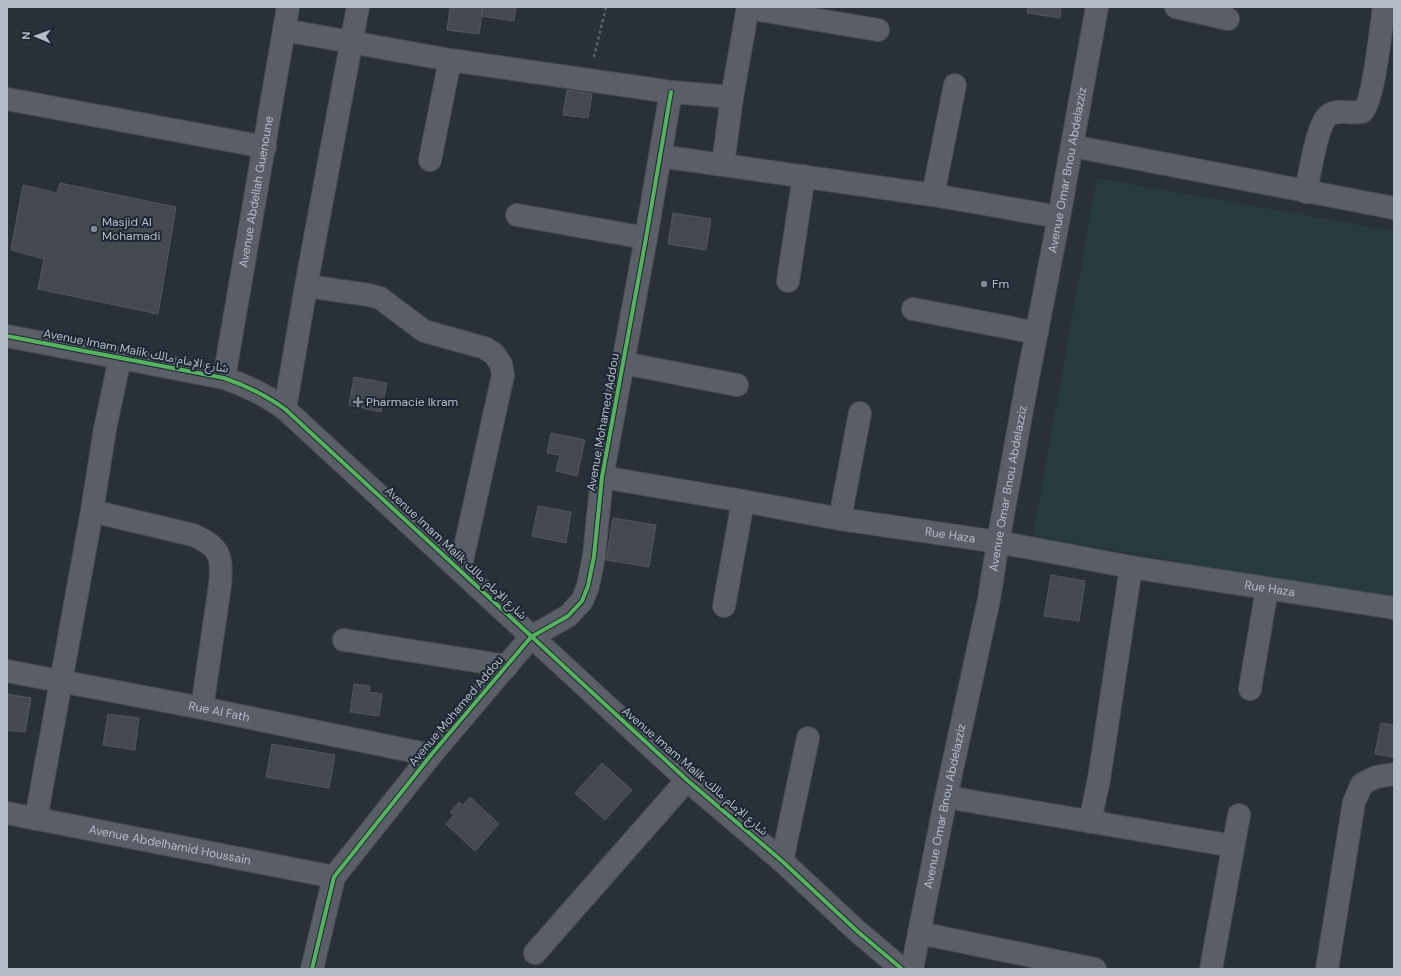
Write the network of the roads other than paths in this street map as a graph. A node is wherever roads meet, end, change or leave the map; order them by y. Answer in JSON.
{"nodes":[{"id":1,"x":288,"y":7,"type":"edge"},
{"id":2,"x":358,"y":7,"type":"edge"},
{"id":3,"x":1097,"y":7,"type":"edge"},
{"id":4,"x":1176,"y":7,"type":"edge"},
{"id":5,"x":1384,"y":7,"type":"edge"},
{"id":6,"x":748,"y":8,"type":"edge"},
{"id":7,"x":1228,"y":19,"type":"dead end"},
{"id":8,"x":284,"y":30,"type":"junction"},
{"id":9,"x":878,"y":30,"type":"dead end"},
{"id":10,"x":352,"y":42,"type":"junction"},
{"id":11,"x":450,"y":60,"type":"junction"},
{"id":12,"x":955,"y":85,"type":"dead end"},
{"id":13,"x":671,"y":92,"type":"junction"},
{"id":14,"x":732,"y":98,"type":"junction"},
{"id":15,"x":7,"y":99,"type":"edge"},
{"id":16,"x":1072,"y":146,"type":"junction"},
{"id":17,"x":265,"y":147,"type":"junction"},
{"id":18,"x":660,"y":156,"type":"junction"},
{"id":19,"x":430,"y":160,"type":"dead end"},
{"id":20,"x":723,"y":164,"type":"junction"},
{"id":21,"x":804,"y":176,"type":"junction"},
{"id":22,"x":1306,"y":192,"type":"junction"},
{"id":23,"x":933,"y":195,"type":"junction"},
{"id":24,"x":1394,"y":208,"type":"edge"},
{"id":25,"x":517,"y":215,"type":"dead end"},
{"id":26,"x":1059,"y":217,"type":"junction"},
{"id":27,"x":646,"y":238,"type":"junction"},
{"id":28,"x":788,"y":281,"type":"dead end"},
{"id":29,"x":306,"y":286,"type":"junction"},
{"id":30,"x":913,"y":309,"type":"dead end"},
{"id":31,"x":1037,"y":333,"type":"junction"},
{"id":32,"x":7,"y":336,"type":"edge"},
{"id":33,"x":120,"y":358,"type":"junction"},
{"id":34,"x":624,"y":363,"type":"junction"},
{"id":35,"x":224,"y":378,"type":"junction"},
{"id":36,"x":737,"y":385,"type":"dead end"},
{"id":37,"x":285,"y":409,"type":"junction"},
{"id":38,"x":860,"y":413,"type":"dead end"},
{"id":39,"x":602,"y":478,"type":"junction"},
{"id":40,"x":743,"y":501,"type":"junction"},
{"id":41,"x":92,"y":512,"type":"junction"},
{"id":42,"x":840,"y":519,"type":"junction"},
{"id":43,"x":998,"y":542,"type":"junction"},
{"id":44,"x":1131,"y":567,"type":"junction"},
{"id":45,"x":460,"y":570,"type":"junction"},
{"id":46,"x":1267,"y":589,"type":"junction"},
{"id":47,"x":724,"y":606,"type":"dead end"},
{"id":48,"x":1394,"y":608,"type":"edge"},
{"id":49,"x":531,"y":637,"type":"junction"},
{"id":50,"x":344,"y":640,"type":"dead end"},
{"id":51,"x":507,"y":666,"type":"junction"},
{"id":52,"x":7,"y":671,"type":"edge"},
{"id":53,"x":61,"y":680,"type":"junction"},
{"id":54,"x":1250,"y":689,"type":"dead end"},
{"id":55,"x":202,"y":708,"type":"junction"},
{"id":56,"x":808,"y":738,"type":"dead end"},
{"id":57,"x":431,"y":755,"type":"junction"},
{"id":58,"x":1394,"y":774,"type":"edge"},
{"id":59,"x":687,"y":780,"type":"junction"},
{"id":60,"x":946,"y":797,"type":"junction"},
{"id":61,"x":7,"y":813,"type":"edge"},
{"id":62,"x":1239,"y":815,"type":"dead end"},
{"id":63,"x":36,"y":818,"type":"junction"},
{"id":64,"x":1090,"y":822,"type":"junction"},
{"id":65,"x":1233,"y":846,"type":"junction"},
{"id":66,"x":782,"y":861,"type":"junction"},
{"id":67,"x":334,"y":877,"type":"junction"},
{"id":68,"x":919,"y":933,"type":"junction"},
{"id":69,"x":535,"y":953,"type":"dead end"},
{"id":70,"x":312,"y":969,"type":"edge"},
{"id":71,"x":902,"y":969,"type":"edge"},
{"id":72,"x":912,"y":969,"type":"edge"},
{"id":73,"x":1095,"y":969,"type":"edge"},
{"id":74,"x":1211,"y":969,"type":"edge"},
{"id":75,"x":1328,"y":969,"type":"edge"}],
"edges":[{"from":1,"to":8,"type":"street","name":"Avenue Abdellah Guenoune"},
{"from":2,"to":10,"type":"street"},
{"from":3,"to":16,"type":"street","name":"Avenue Omar Bnou Abdelazziz"},
{"from":4,"to":7,"type":"street"},
{"from":5,"to":22,"type":"street"},
{"from":6,"to":9,"type":"street"},
{"from":6,"to":14,"type":"street"},
{"from":8,"to":10,"type":"street"},
{"from":8,"to":17,"type":"street","name":"Avenue Abdellah Guenoune"},
{"from":10,"to":11,"type":"street"},
{"from":10,"to":29,"type":"street"},
{"from":11,"to":13,"type":"street"},
{"from":11,"to":19,"type":"street"},
{"from":12,"to":23,"type":"street"},
{"from":13,"to":14,"type":"street"},
{"from":13,"to":18,"type":"street","name":"Avenue Mohamed Addou"},
{"from":14,"to":20,"type":"street"},
{"from":15,"to":17,"type":"street"},
{"from":16,"to":22,"type":"street"},
{"from":16,"to":26,"type":"street","name":"Avenue Omar Bnou Abdelazziz"},
{"from":17,"to":35,"type":"street","name":"Avenue Abdellah Guenoune"},
{"from":18,"to":20,"type":"street"},
{"from":18,"to":27,"type":"street","name":"Avenue Mohamed Addou"},
{"from":20,"to":21,"type":"street"},
{"from":21,"to":23,"type":"street"},
{"from":21,"to":28,"type":"street"},
{"from":22,"to":24,"type":"street"},
{"from":23,"to":26,"type":"street"},
{"from":25,"to":27,"type":"street"},
{"from":26,"to":31,"type":"street","name":"Avenue Omar Bnou Abdelazziz"},
{"from":27,"to":34,"type":"street","name":"Avenue Mohamed Addou"},
{"from":29,"to":37,"type":"street"},
{"from":29,"to":45,"type":"street"},
{"from":30,"to":31,"type":"street"},
{"from":31,"to":43,"type":"street","name":"Avenue Omar Bnou Abdelazziz"},
{"from":32,"to":33,"type":"street","name":"Avenue Imam Malik شارع الإمام مالك"},
{"from":33,"to":35,"type":"street","name":"Avenue Imam Malik شارع الإمام مالك"},
{"from":33,"to":41,"type":"street"},
{"from":34,"to":36,"type":"street"},
{"from":34,"to":39,"type":"street","name":"Avenue Mohamed Addou"},
{"from":35,"to":37,"type":"street","name":"Avenue Imam Malik شارع الإمام مالك"},
{"from":37,"to":45,"type":"street","name":"Avenue Imam Malik شارع الإمام مالك"},
{"from":38,"to":42,"type":"street"},
{"from":39,"to":40,"type":"street","name":"Rue Haza"},
{"from":39,"to":49,"type":"street","name":"Avenue Mohamed Addou"},
{"from":40,"to":42,"type":"street","name":"Rue Haza"},
{"from":40,"to":47,"type":"street"},
{"from":41,"to":53,"type":"street"},
{"from":41,"to":55,"type":"street"},
{"from":42,"to":43,"type":"street","name":"Rue Haza"},
{"from":43,"to":44,"type":"street","name":"Rue Haza"},
{"from":43,"to":60,"type":"street","name":"Avenue Omar Bnou Abdelazziz"},
{"from":44,"to":46,"type":"street","name":"Rue Haza"},
{"from":44,"to":64,"type":"street"},
{"from":45,"to":49,"type":"street","name":"Avenue Imam Malik شارع الإمام مالك"},
{"from":46,"to":48,"type":"street","name":"Rue Haza"},
{"from":46,"to":54,"type":"street"},
{"from":49,"to":51,"type":"street","name":"Avenue Mohamed Addou"},
{"from":49,"to":59,"type":"street","name":"Avenue Imam Malik شارع الإمام مالك"},
{"from":50,"to":51,"type":"street"},
{"from":51,"to":57,"type":"street","name":"Avenue Mohamed Addou"},
{"from":52,"to":53,"type":"street","name":"Rue Al Fath"},
{"from":53,"to":55,"type":"street","name":"Rue Al Fath"},
{"from":53,"to":63,"type":"street"},
{"from":55,"to":57,"type":"street","name":"Rue Al Fath"},
{"from":56,"to":66,"type":"street"},
{"from":57,"to":67,"type":"street","name":"Avenue Mohamed Addou"},
{"from":58,"to":75,"type":"street"},
{"from":59,"to":66,"type":"street","name":"Avenue Imam Malik شارع الإمام مالك"},
{"from":59,"to":69,"type":"street"},
{"from":60,"to":64,"type":"street"},
{"from":60,"to":68,"type":"street","name":"Avenue Omar Bnou Abdelazziz"},
{"from":61,"to":63,"type":"street","name":"Avenue Abdelhamid Houssain"},
{"from":62,"to":65,"type":"street"},
{"from":63,"to":67,"type":"street","name":"Avenue Abdelhamid Houssain"},
{"from":64,"to":65,"type":"street"},
{"from":65,"to":74,"type":"street"},
{"from":66,"to":71,"type":"street","name":"Avenue Imam Malik شارع الإمام مالك"},
{"from":67,"to":70,"type":"street","name":"Avenue Mohamed Addou"},
{"from":68,"to":72,"type":"street","name":"Avenue Omar Bnou Abdelazziz"},
{"from":68,"to":73,"type":"street"}]}
